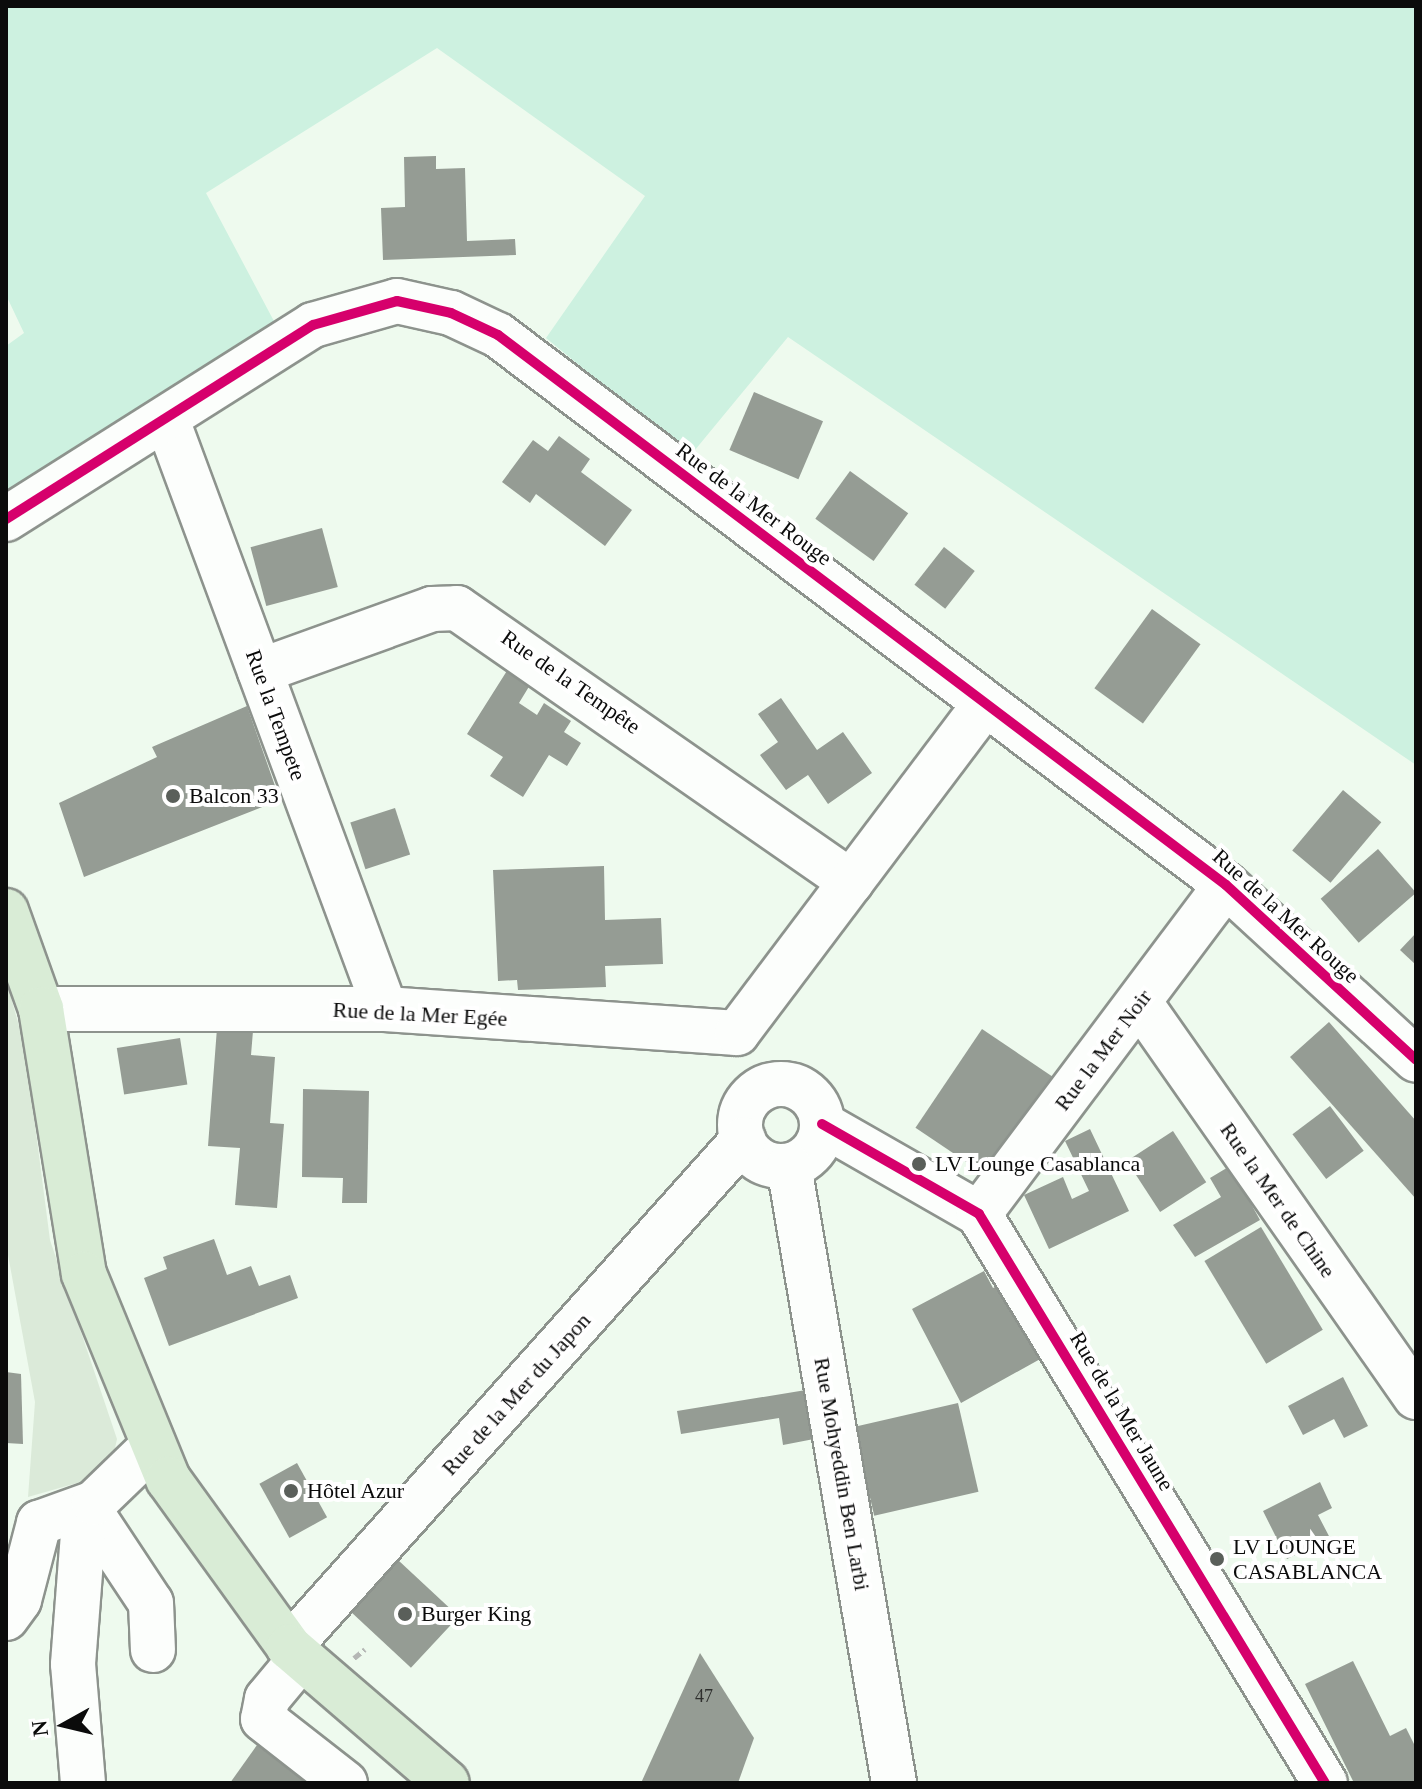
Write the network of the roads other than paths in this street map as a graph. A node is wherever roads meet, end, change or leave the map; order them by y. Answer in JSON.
{"nodes":[{"id":1,"x":167,"y":420,"type":"junction"},
{"id":2,"x":6,"y":519,"type":"edge"},
{"id":3,"x":260,"y":671,"type":"junction"},
{"id":4,"x":985,"y":704,"type":"junction"},
{"id":5,"x":851,"y":882,"type":"junction"},
{"id":6,"x":1226,"y":885,"type":"junction"},
{"id":7,"x":6,"y":911,"type":"edge"},
{"id":8,"x":1140,"y":1003,"type":"junction"},
{"id":9,"x":41,"y":1009,"type":"junction"},
{"id":10,"x":385,"y":1009,"type":"junction"},
{"id":11,"x":737,"y":1033,"type":"junction"},
{"id":12,"x":1416,"y":1060,"type":"edge"},
{"id":13,"x":759,"y":1090,"type":"junction"},
{"id":14,"x":822,"y":1124,"type":"junction"},
{"id":15,"x":743,"y":1140,"type":"junction"},
{"id":16,"x":789,"y":1166,"type":"junction"},
{"id":17,"x":979,"y":1214,"type":"junction"},
{"id":18,"x":1416,"y":1397,"type":"edge"},
{"id":19,"x":152,"y":1447,"type":"junction"},
{"id":20,"x":92,"y":1507,"type":"junction"},
{"id":21,"x":6,"y":1618,"type":"edge"},
{"id":22,"x":153,"y":1650,"type":"dead end"},
{"id":23,"x":295,"y":1653,"type":"junction"},
{"id":24,"x":83,"y":1783,"type":"edge"},
{"id":25,"x":345,"y":1783,"type":"edge"},
{"id":26,"x":447,"y":1783,"type":"edge"},
{"id":27,"x":894,"y":1783,"type":"edge"},
{"id":28,"x":1325,"y":1783,"type":"edge"}],
"edges":[{"from":1,"to":2,"type":"street","name":"Rue de la Mer Rouge"},
{"from":1,"to":3,"type":"street","name":"Rue la Tempete"},
{"from":1,"to":4,"type":"street","name":"Rue de la Mer Rouge"},
{"from":3,"to":5,"type":"street","name":"Rue de la Tempête"},
{"from":3,"to":10,"type":"street","name":"Rue la Tempete"},
{"from":4,"to":5,"type":"street"},
{"from":4,"to":6,"type":"street","name":"Rue de la Mer Rouge"},
{"from":5,"to":11,"type":"street"},
{"from":6,"to":8,"type":"street","name":"Rue la Mer Noir"},
{"from":6,"to":12,"type":"street","name":"Rue de la Mer Rouge"},
{"from":7,"to":9,"type":"main road"},
{"from":8,"to":17,"type":"street","name":"Rue la Mer Noir"},
{"from":8,"to":18,"type":"street","name":"Rue la Mer de Chine"},
{"from":9,"to":10,"type":"street","name":"Rue de la Mer Egée"},
{"from":9,"to":19,"type":"main road"},
{"from":10,"to":11,"type":"street","name":"Rue de la Mer Egée"},
{"from":11,"to":13,"type":"street"},
{"from":13,"to":14,"type":"street"},
{"from":13,"to":15,"type":"street"},
{"from":14,"to":16,"type":"street"},
{"from":14,"to":17,"type":"street","name":"Rue de la Mer Jaune"},
{"from":15,"to":16,"type":"street"},
{"from":15,"to":23,"type":"street","name":"Rue de la Mer du Japon"},
{"from":16,"to":27,"type":"street","name":"Rue Mohyeddin Ben Larbi"},
{"from":17,"to":28,"type":"street","name":"Rue de la Mer Jaune"},
{"from":19,"to":20,"type":"street"},
{"from":19,"to":23,"type":"main road"},
{"from":20,"to":21,"type":"street"},
{"from":20,"to":22,"type":"street"},
{"from":20,"to":24,"type":"street"},
{"from":23,"to":25,"type":"street","name":"Rue de la Mer du Japon"},
{"from":23,"to":26,"type":"main road"}]}
